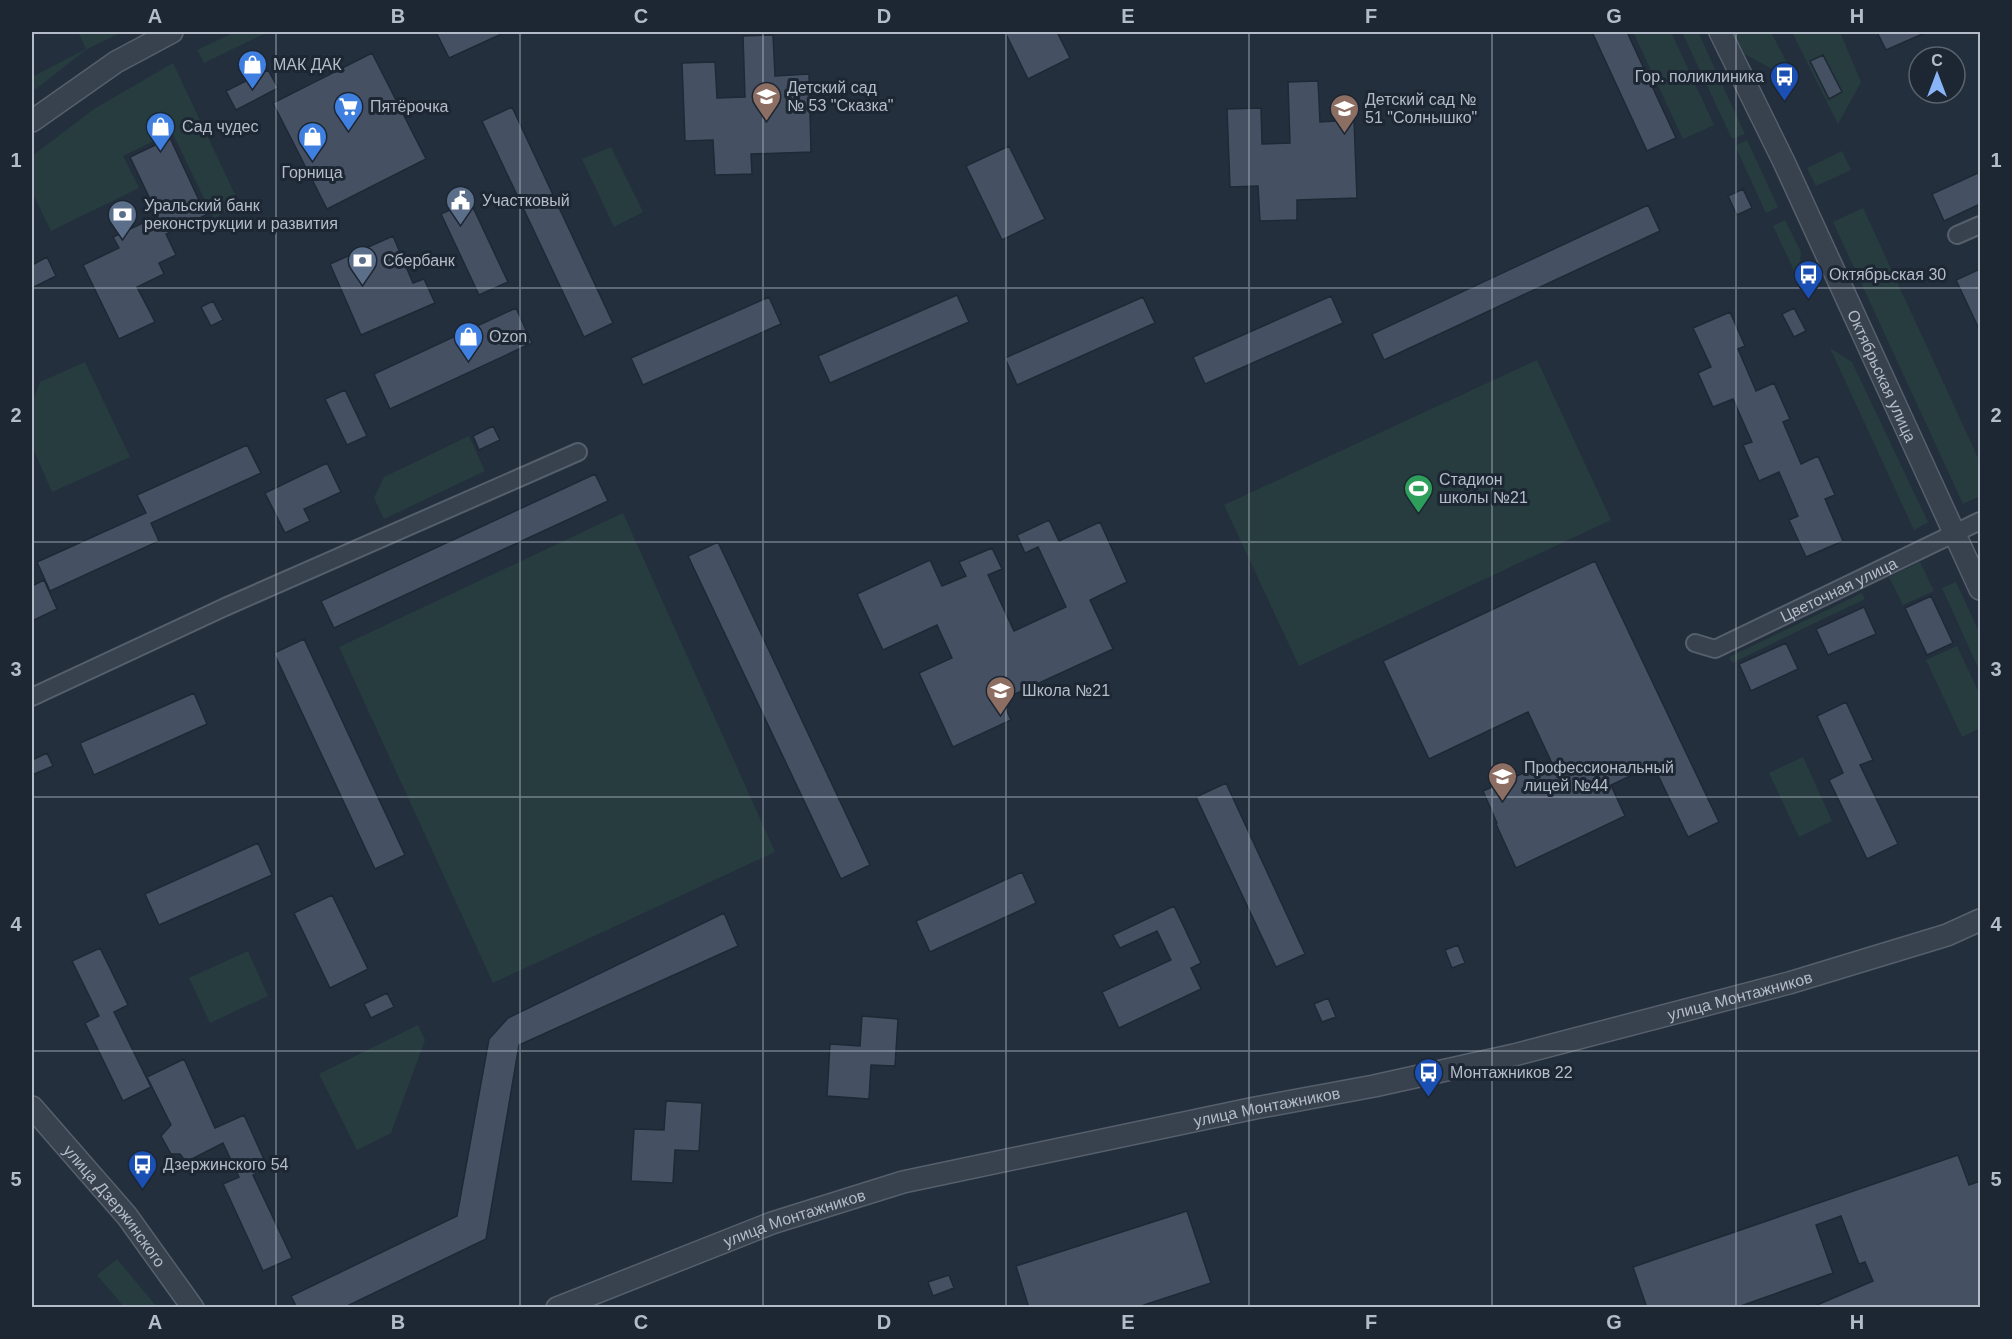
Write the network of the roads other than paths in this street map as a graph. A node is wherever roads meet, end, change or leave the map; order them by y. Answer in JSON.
{"nodes":[{"id":1,"x":172,"y":32,"type":"edge"},
{"id":2,"x":1720,"y":32,"type":"edge"},
{"id":3,"x":32,"y":121,"type":"edge"},
{"id":4,"x":1980,"y":225,"type":"edge"},
{"id":5,"x":1957,"y":235,"type":"dead end"},
{"id":6,"x":578,"y":452,"type":"dead end"},
{"id":7,"x":1980,"y":521,"type":"edge"},
{"id":8,"x":1955,"y":533,"type":"junction"},
{"id":9,"x":1980,"y":589,"type":"edge"},
{"id":10,"x":1695,"y":643,"type":"dead end"},
{"id":11,"x":32,"y":697,"type":"edge"},
{"id":12,"x":1980,"y":920,"type":"edge"},
{"id":13,"x":32,"y":1107,"type":"edge"},
{"id":14,"x":193,"y":1308,"type":"edge"},
{"id":15,"x":557,"y":1308,"type":"edge"}],
"edges":[{"from":1,"to":3,"type":"street"},
{"from":2,"to":8,"type":"street","name":"Октябрьская улица"},
{"from":4,"to":5,"type":"street"},
{"from":6,"to":11,"type":"street"},
{"from":7,"to":8,"type":"street","name":"Цветочная улица"},
{"from":8,"to":9,"type":"street","name":"Октябрьская улица"},
{"from":8,"to":10,"type":"street","name":"Цветочная улица"},
{"from":12,"to":15,"type":"street","name":"улица Монтажников"},
{"from":13,"to":14,"type":"street","name":"улица Дзержинского"}]}
